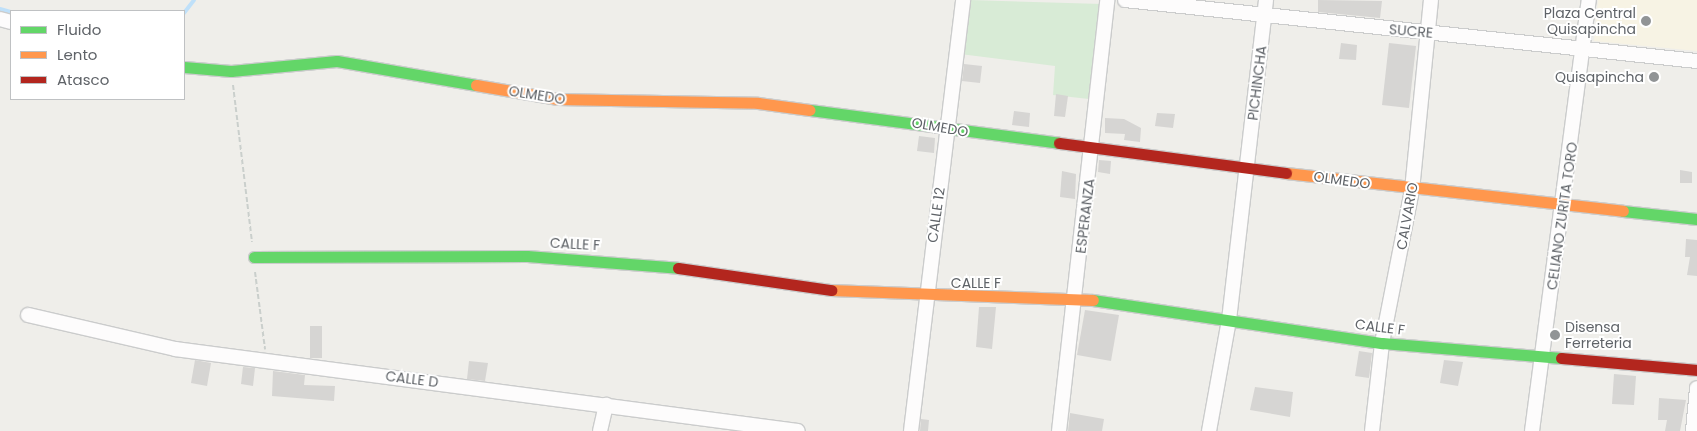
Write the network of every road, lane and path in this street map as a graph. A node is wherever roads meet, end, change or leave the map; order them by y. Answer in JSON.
{"nodes":[{"id":1,"x":963,"y":0,"type":"edge"},
{"id":2,"x":1107,"y":0,"type":"edge"},
{"id":3,"x":1125,"y":0,"type":"edge"},
{"id":4,"x":1266,"y":0,"type":"edge"},
{"id":5,"x":1430,"y":0,"type":"edge"},
{"id":6,"x":1589,"y":0,"type":"edge"},
{"id":7,"x":1265,"y":18,"type":"junction"},
{"id":8,"x":1427,"y":33,"type":"junction"},
{"id":9,"x":1586,"y":46,"type":"junction"},
{"id":10,"x":1697,"y":61,"type":"edge"},
{"id":11,"x":185,"y":67,"type":"edge"},
{"id":12,"x":231,"y":71,"type":"junction"},
{"id":13,"x":948,"y":130,"type":"junction"},
{"id":14,"x":1094,"y":150,"type":"junction"},
{"id":15,"x":1246,"y":167,"type":"junction"},
{"id":16,"x":1412,"y":190,"type":"junction"},
{"id":17,"x":1563,"y":206,"type":"junction"},
{"id":18,"x":1697,"y":219,"type":"edge"},
{"id":19,"x":254,"y":257,"type":"junction"},
{"id":20,"x":1075,"y":297,"type":"junction"},
{"id":21,"x":925,"y":298,"type":"junction"},
{"id":22,"x":28,"y":315,"type":"dead end"},
{"id":23,"x":1229,"y":320,"type":"junction"},
{"id":24,"x":1382,"y":343,"type":"junction"},
{"id":25,"x":1542,"y":358,"type":"junction"},
{"id":26,"x":266,"y":361,"type":"junction"},
{"id":27,"x":1697,"y":370,"type":"edge"},
{"id":28,"x":1697,"y":388,"type":"edge"},
{"id":29,"x":606,"y":405,"type":"junction"},
{"id":30,"x":758,"y":428,"type":"edge"},
{"id":31,"x":600,"y":431,"type":"edge"},
{"id":32,"x":798,"y":431,"type":"edge"},
{"id":33,"x":911,"y":431,"type":"edge"},
{"id":34,"x":1059,"y":431,"type":"edge"},
{"id":35,"x":1209,"y":431,"type":"edge"},
{"id":36,"x":1372,"y":431,"type":"edge"},
{"id":37,"x":1532,"y":431,"type":"edge"},
{"id":38,"x":1693,"y":431,"type":"edge"}],
"edges":[{"from":1,"to":13,"type":"street","name":"CALLE 12"},
{"from":2,"to":14,"type":"street","name":"ESPERANZA"},
{"from":3,"to":7,"type":"street","name":"SUCRE"},
{"from":4,"to":7,"type":"street","name":"PICHINCHA"},
{"from":5,"to":8,"type":"street","name":"CALVARIO"},
{"from":6,"to":9,"type":"street","name":"CELIANO ZURITA TORO"},
{"from":7,"to":8,"type":"street","name":"SUCRE"},
{"from":7,"to":15,"type":"street","name":"PICHINCHA"},
{"from":8,"to":9,"type":"street","name":"SUCRE"},
{"from":8,"to":16,"type":"street","name":"CALVARIO"},
{"from":9,"to":10,"type":"street","name":"SUCRE"},
{"from":9,"to":17,"type":"street","name":"CELIANO ZURITA TORO"},
{"from":11,"to":12,"type":"street","name":"OLMEDO"},
{"from":12,"to":13,"type":"street","name":"OLMEDO"},
{"from":12,"to":19,"type":"path"},
{"from":13,"to":14,"type":"street","name":"OLMEDO"},
{"from":13,"to":21,"type":"street","name":"CALLE 12"},
{"from":14,"to":15,"type":"street","name":"OLMEDO"},
{"from":14,"to":20,"type":"street","name":"ESPERANZA"},
{"from":15,"to":16,"type":"street","name":"OLMEDO"},
{"from":15,"to":23,"type":"street","name":"PICHINCHA"},
{"from":16,"to":17,"type":"street","name":"OLMEDO"},
{"from":16,"to":24,"type":"street","name":"CALVARIO"},
{"from":17,"to":18,"type":"street","name":"OLMEDO"},
{"from":17,"to":25,"type":"street","name":"CELIANO ZURITA TORO"},
{"from":19,"to":21,"type":"street","name":"CALLE F"},
{"from":19,"to":26,"type":"path"},
{"from":20,"to":21,"type":"street","name":"CALLE F"},
{"from":20,"to":23,"type":"street","name":"CALLE F"},
{"from":20,"to":34,"type":"street","name":"ESPERANZA"},
{"from":21,"to":33,"type":"street","name":"CALLE 12"},
{"from":22,"to":26,"type":"street","name":"CALLE D"},
{"from":23,"to":24,"type":"street","name":"CALLE F"},
{"from":23,"to":35,"type":"street","name":"PICHINCHA"},
{"from":24,"to":25,"type":"street","name":"CALLE F"},
{"from":24,"to":36,"type":"street","name":"CALVARIO"},
{"from":25,"to":27,"type":"street","name":"CALLE F"},
{"from":25,"to":37,"type":"street","name":"CELIANO ZURITA TORO"},
{"from":26,"to":29,"type":"street","name":"CALLE D"},
{"from":28,"to":38,"type":"street"},
{"from":29,"to":30,"type":"street","name":"CALLE D"},
{"from":29,"to":31,"type":"street"},
{"from":30,"to":32,"type":"street","name":"CALLE D"}]}
